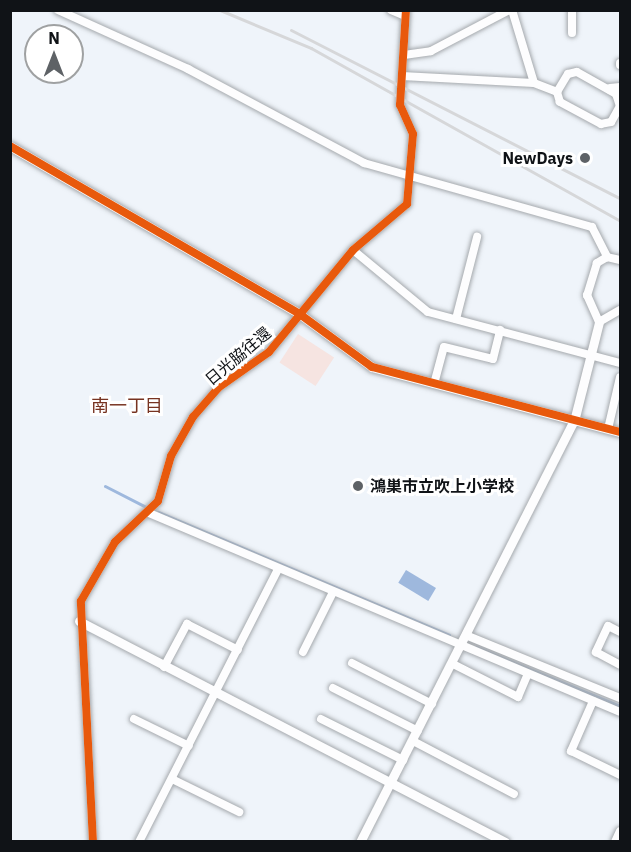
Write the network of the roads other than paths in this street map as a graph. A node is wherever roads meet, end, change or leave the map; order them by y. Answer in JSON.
{"nodes":[{"id":1,"x":58,"y":10,"type":"edge"},
{"id":2,"x":391,"y":10,"type":"edge"},
{"id":3,"x":511,"y":10,"type":"edge"},
{"id":4,"x":572,"y":10,"type":"edge"},
{"id":5,"x":406,"y":13,"type":"edge"},
{"id":6,"x":572,"y":33,"type":"dead end"},
{"id":7,"x":404,"y":55,"type":"junction"},
{"id":8,"x":402,"y":76,"type":"junction"},
{"id":9,"x":534,"y":83,"type":"junction"},
{"id":10,"x":615,"y":89,"type":"edge"},
{"id":11,"x":557,"y":92,"type":"junction"},
{"id":12,"x":620,"y":106,"type":"edge"},
{"id":13,"x":10,"y":146,"type":"edge"},
{"id":14,"x":406,"y":180,"type":"junction"},
{"id":15,"x":477,"y":237,"type":"dead end"},
{"id":16,"x":352,"y":250,"type":"junction"},
{"id":17,"x":608,"y":257,"type":"junction"},
{"id":18,"x":621,"y":260,"type":"edge"},
{"id":19,"x":621,"y":310,"type":"edge"},
{"id":20,"x":302,"y":315,"type":"junction"},
{"id":21,"x":456,"y":319,"type":"junction"},
{"id":22,"x":599,"y":322,"type":"junction"},
{"id":23,"x":500,"y":330,"type":"junction"},
{"id":24,"x":592,"y":355,"type":"junction"},
{"id":25,"x":621,"y":363,"type":"edge"},
{"id":26,"x":621,"y":377,"type":"edge"},
{"id":27,"x":434,"y":384,"type":"junction"},
{"id":28,"x":574,"y":421,"type":"junction"},
{"id":29,"x":608,"y":429,"type":"junction"},
{"id":30,"x":621,"y":432,"type":"edge"},
{"id":31,"x":149,"y":513,"type":"junction"},
{"id":32,"x":278,"y":569,"type":"junction"},
{"id":33,"x":333,"y":592,"type":"junction"},
{"id":34,"x":79,"y":621,"type":"junction"},
{"id":35,"x":621,"y":632,"type":"edge"},
{"id":36,"x":468,"y":636,"type":"junction"},
{"id":37,"x":462,"y":647,"type":"junction"},
{"id":38,"x":238,"y":650,"type":"junction"},
{"id":39,"x":303,"y":652,"type":"dead end"},
{"id":40,"x":352,"y":663,"type":"dead end"},
{"id":41,"x":453,"y":664,"type":"junction"},
{"id":42,"x":621,"y":665,"type":"edge"},
{"id":43,"x":164,"y":667,"type":"junction"},
{"id":44,"x":528,"y":674,"type":"junction"},
{"id":45,"x":333,"y":688,"type":"dead end"},
{"id":46,"x":216,"y":695,"type":"junction"},
{"id":47,"x":621,"y":698,"type":"edge"},
{"id":48,"x":593,"y":701,"type":"junction"},
{"id":49,"x":432,"y":704,"type":"junction"},
{"id":50,"x":621,"y":712,"type":"edge"},
{"id":51,"x":134,"y":719,"type":"dead end"},
{"id":52,"x":321,"y":719,"type":"dead end"},
{"id":53,"x":418,"y":731,"type":"junction"},
{"id":54,"x":412,"y":741,"type":"junction"},
{"id":55,"x":189,"y":746,"type":"junction"},
{"id":56,"x":403,"y":760,"type":"junction"},
{"id":57,"x":621,"y":775,"type":"edge"},
{"id":58,"x":172,"y":779,"type":"junction"},
{"id":59,"x":391,"y":783,"type":"junction"},
{"id":60,"x":514,"y":794,"type":"dead end"},
{"id":61,"x":239,"y":812,"type":"dead end"},
{"id":62,"x":621,"y":831,"type":"edge"},
{"id":63,"x":93,"y":842,"type":"edge"},
{"id":64,"x":140,"y":842,"type":"edge"},
{"id":65,"x":360,"y":842,"type":"edge"},
{"id":66,"x":505,"y":842,"type":"edge"},
{"id":67,"x":615,"y":842,"type":"edge"}],
"edges":[{"from":1,"to":14,"type":"street"},
{"from":2,"to":5,"type":"street"},
{"from":3,"to":7,"type":"street"},
{"from":3,"to":9,"type":"street"},
{"from":4,"to":6,"type":"street"},
{"from":5,"to":7,"type":"street","name":"日光脇往還"},
{"from":7,"to":8,"type":"street","name":"日光脇往還"},
{"from":8,"to":9,"type":"street"},
{"from":8,"to":14,"type":"street","name":"日光脇往還"},
{"from":9,"to":11,"type":"street"},
{"from":10,"to":11,"type":"street"},
{"from":10,"to":12,"type":"street"},
{"from":11,"to":12,"type":"street"},
{"from":13,"to":20,"type":"street"},
{"from":14,"to":16,"type":"street","name":"日光脇往還"},
{"from":14,"to":17,"type":"street"},
{"from":15,"to":21,"type":"street"},
{"from":16,"to":20,"type":"street","name":"日光脇往還"},
{"from":16,"to":21,"type":"street"},
{"from":17,"to":18,"type":"street"},
{"from":17,"to":22,"type":"street"},
{"from":19,"to":22,"type":"street"},
{"from":20,"to":27,"type":"street"},
{"from":20,"to":31,"type":"street","name":"日光脇往還"},
{"from":21,"to":23,"type":"street"},
{"from":22,"to":24,"type":"street"},
{"from":23,"to":24,"type":"street"},
{"from":23,"to":27,"type":"street"},
{"from":24,"to":25,"type":"street"},
{"from":24,"to":28,"type":"street"},
{"from":26,"to":29,"type":"street"},
{"from":27,"to":28,"type":"street"},
{"from":28,"to":29,"type":"street"},
{"from":28,"to":36,"type":"street"},
{"from":29,"to":30,"type":"street"},
{"from":31,"to":32,"type":"street"},
{"from":31,"to":34,"type":"street","name":"日光脇往還"},
{"from":32,"to":33,"type":"street"},
{"from":32,"to":38,"type":"street"},
{"from":33,"to":37,"type":"street"},
{"from":33,"to":39,"type":"street"},
{"from":34,"to":43,"type":"street"},
{"from":34,"to":63,"type":"street","name":"日光脇往還"},
{"from":35,"to":42,"type":"street"},
{"from":36,"to":37,"type":"street"},
{"from":36,"to":47,"type":"street"},
{"from":37,"to":41,"type":"street"},
{"from":37,"to":44,"type":"street"},
{"from":38,"to":43,"type":"street"},
{"from":38,"to":46,"type":"street"},
{"from":40,"to":49,"type":"street"},
{"from":41,"to":44,"type":"street"},
{"from":41,"to":49,"type":"street"},
{"from":43,"to":46,"type":"street"},
{"from":44,"to":48,"type":"street"},
{"from":45,"to":53,"type":"street"},
{"from":46,"to":55,"type":"street"},
{"from":46,"to":59,"type":"street"},
{"from":48,"to":50,"type":"street"},
{"from":48,"to":57,"type":"street"},
{"from":49,"to":53,"type":"street"},
{"from":51,"to":55,"type":"street"},
{"from":52,"to":56,"type":"street"},
{"from":53,"to":54,"type":"street"},
{"from":54,"to":56,"type":"street"},
{"from":54,"to":60,"type":"street"},
{"from":55,"to":58,"type":"street"},
{"from":56,"to":59,"type":"street"},
{"from":58,"to":61,"type":"street"},
{"from":58,"to":64,"type":"street"},
{"from":59,"to":65,"type":"street"},
{"from":59,"to":66,"type":"street"},
{"from":62,"to":67,"type":"street"}]}
